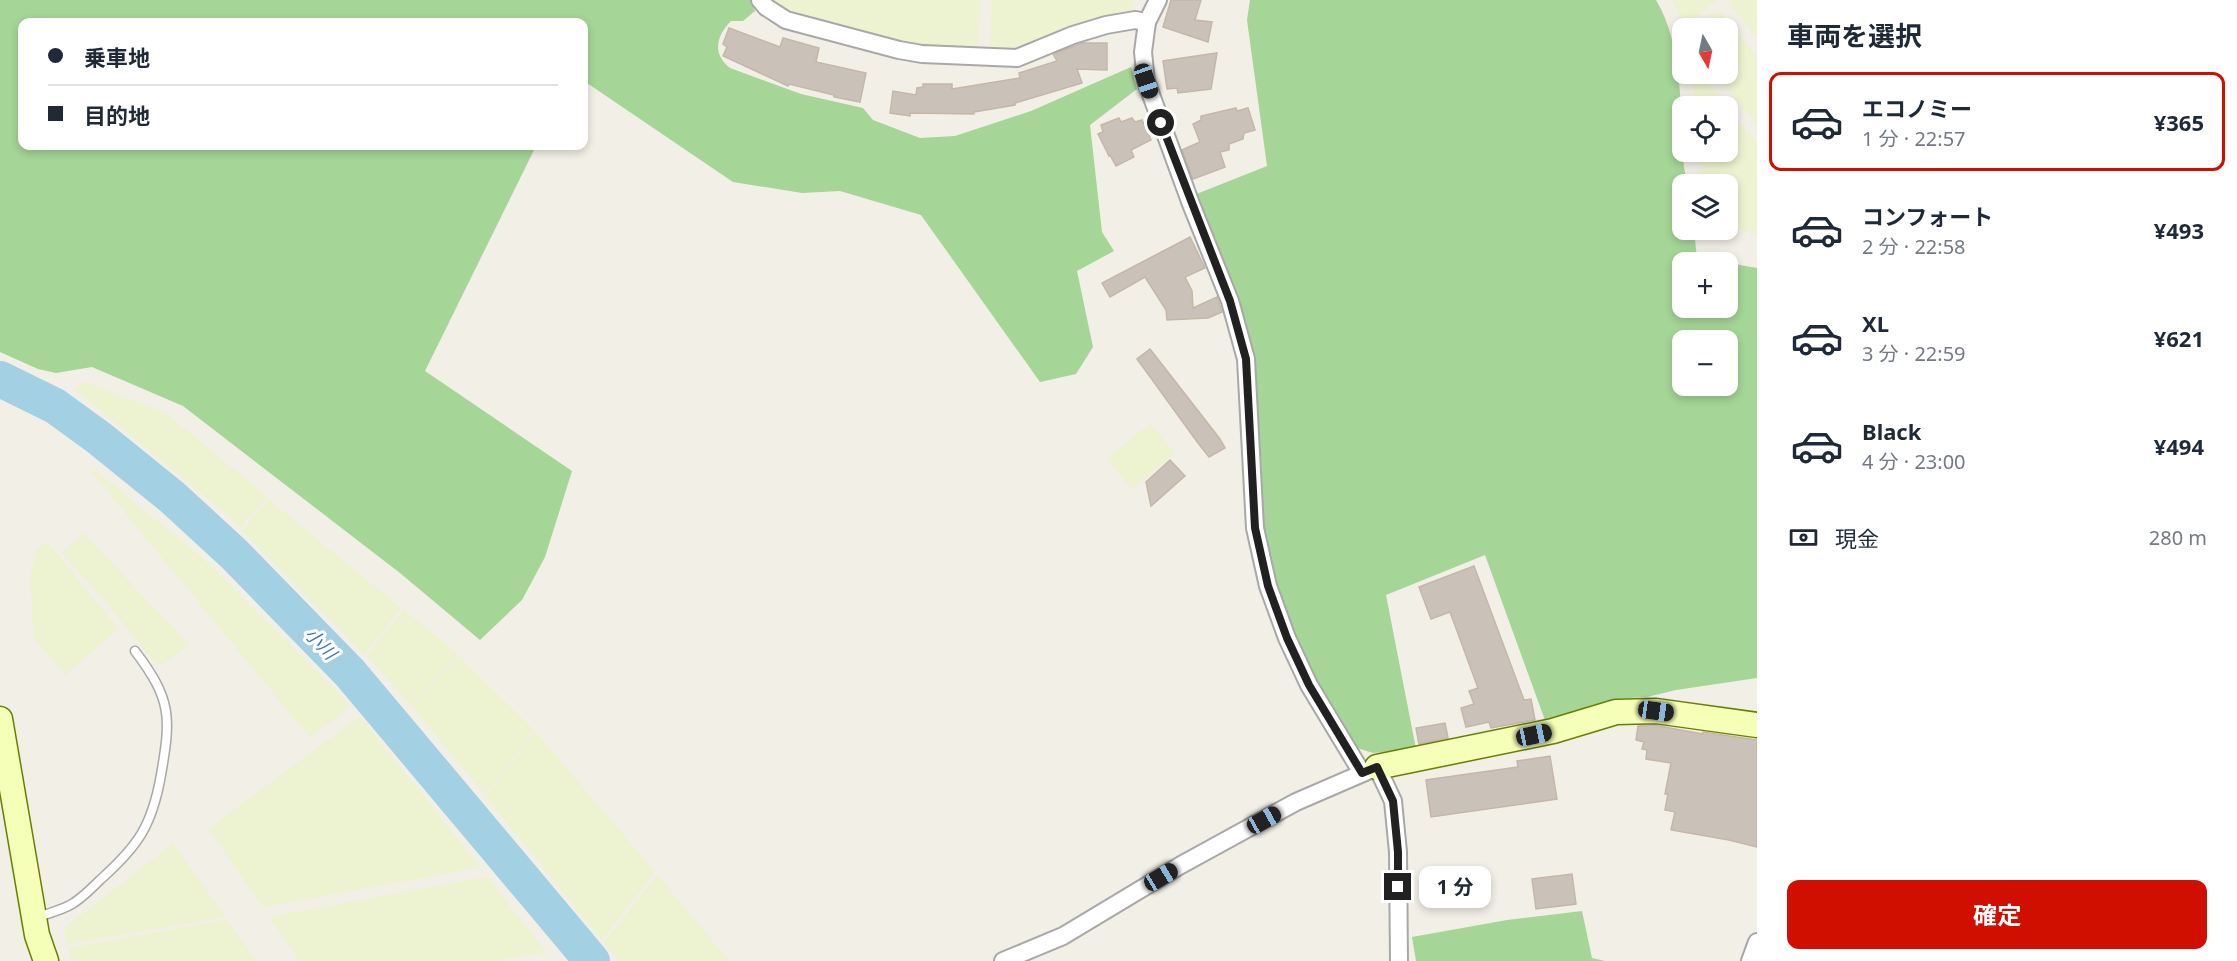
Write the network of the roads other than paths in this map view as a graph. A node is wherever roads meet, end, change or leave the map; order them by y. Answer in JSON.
{"nodes":[{"id":1,"x":760,"y":0,"type":"edge"},
{"id":2,"x":1158,"y":0,"type":"edge"},
{"id":3,"x":1147,"y":22,"type":"junction"},
{"id":4,"x":135,"y":651,"type":"dead end"},
{"id":5,"x":0,"y":719,"type":"edge"},
{"id":6,"x":1757,"y":725,"type":"edge"},
{"id":7,"x":1370,"y":770,"type":"junction"},
{"id":8,"x":34,"y":919,"type":"junction"},
{"id":9,"x":1757,"y":942,"type":"edge"},
{"id":10,"x":46,"y":961,"type":"edge"},
{"id":11,"x":1003,"y":961,"type":"edge"},
{"id":12,"x":1399,"y":961,"type":"edge"},
{"id":13,"x":1750,"y":961,"type":"edge"}],
"edges":[{"from":1,"to":3,"type":"street"},
{"from":2,"to":3,"type":"street"},
{"from":3,"to":7,"type":"street"},
{"from":4,"to":8,"type":"lane"},
{"from":5,"to":8,"type":"street"},
{"from":6,"to":7,"type":"street"},
{"from":7,"to":11,"type":"street"},
{"from":7,"to":12,"type":"street"},
{"from":8,"to":10,"type":"street"},
{"from":9,"to":13,"type":"street"}]}
